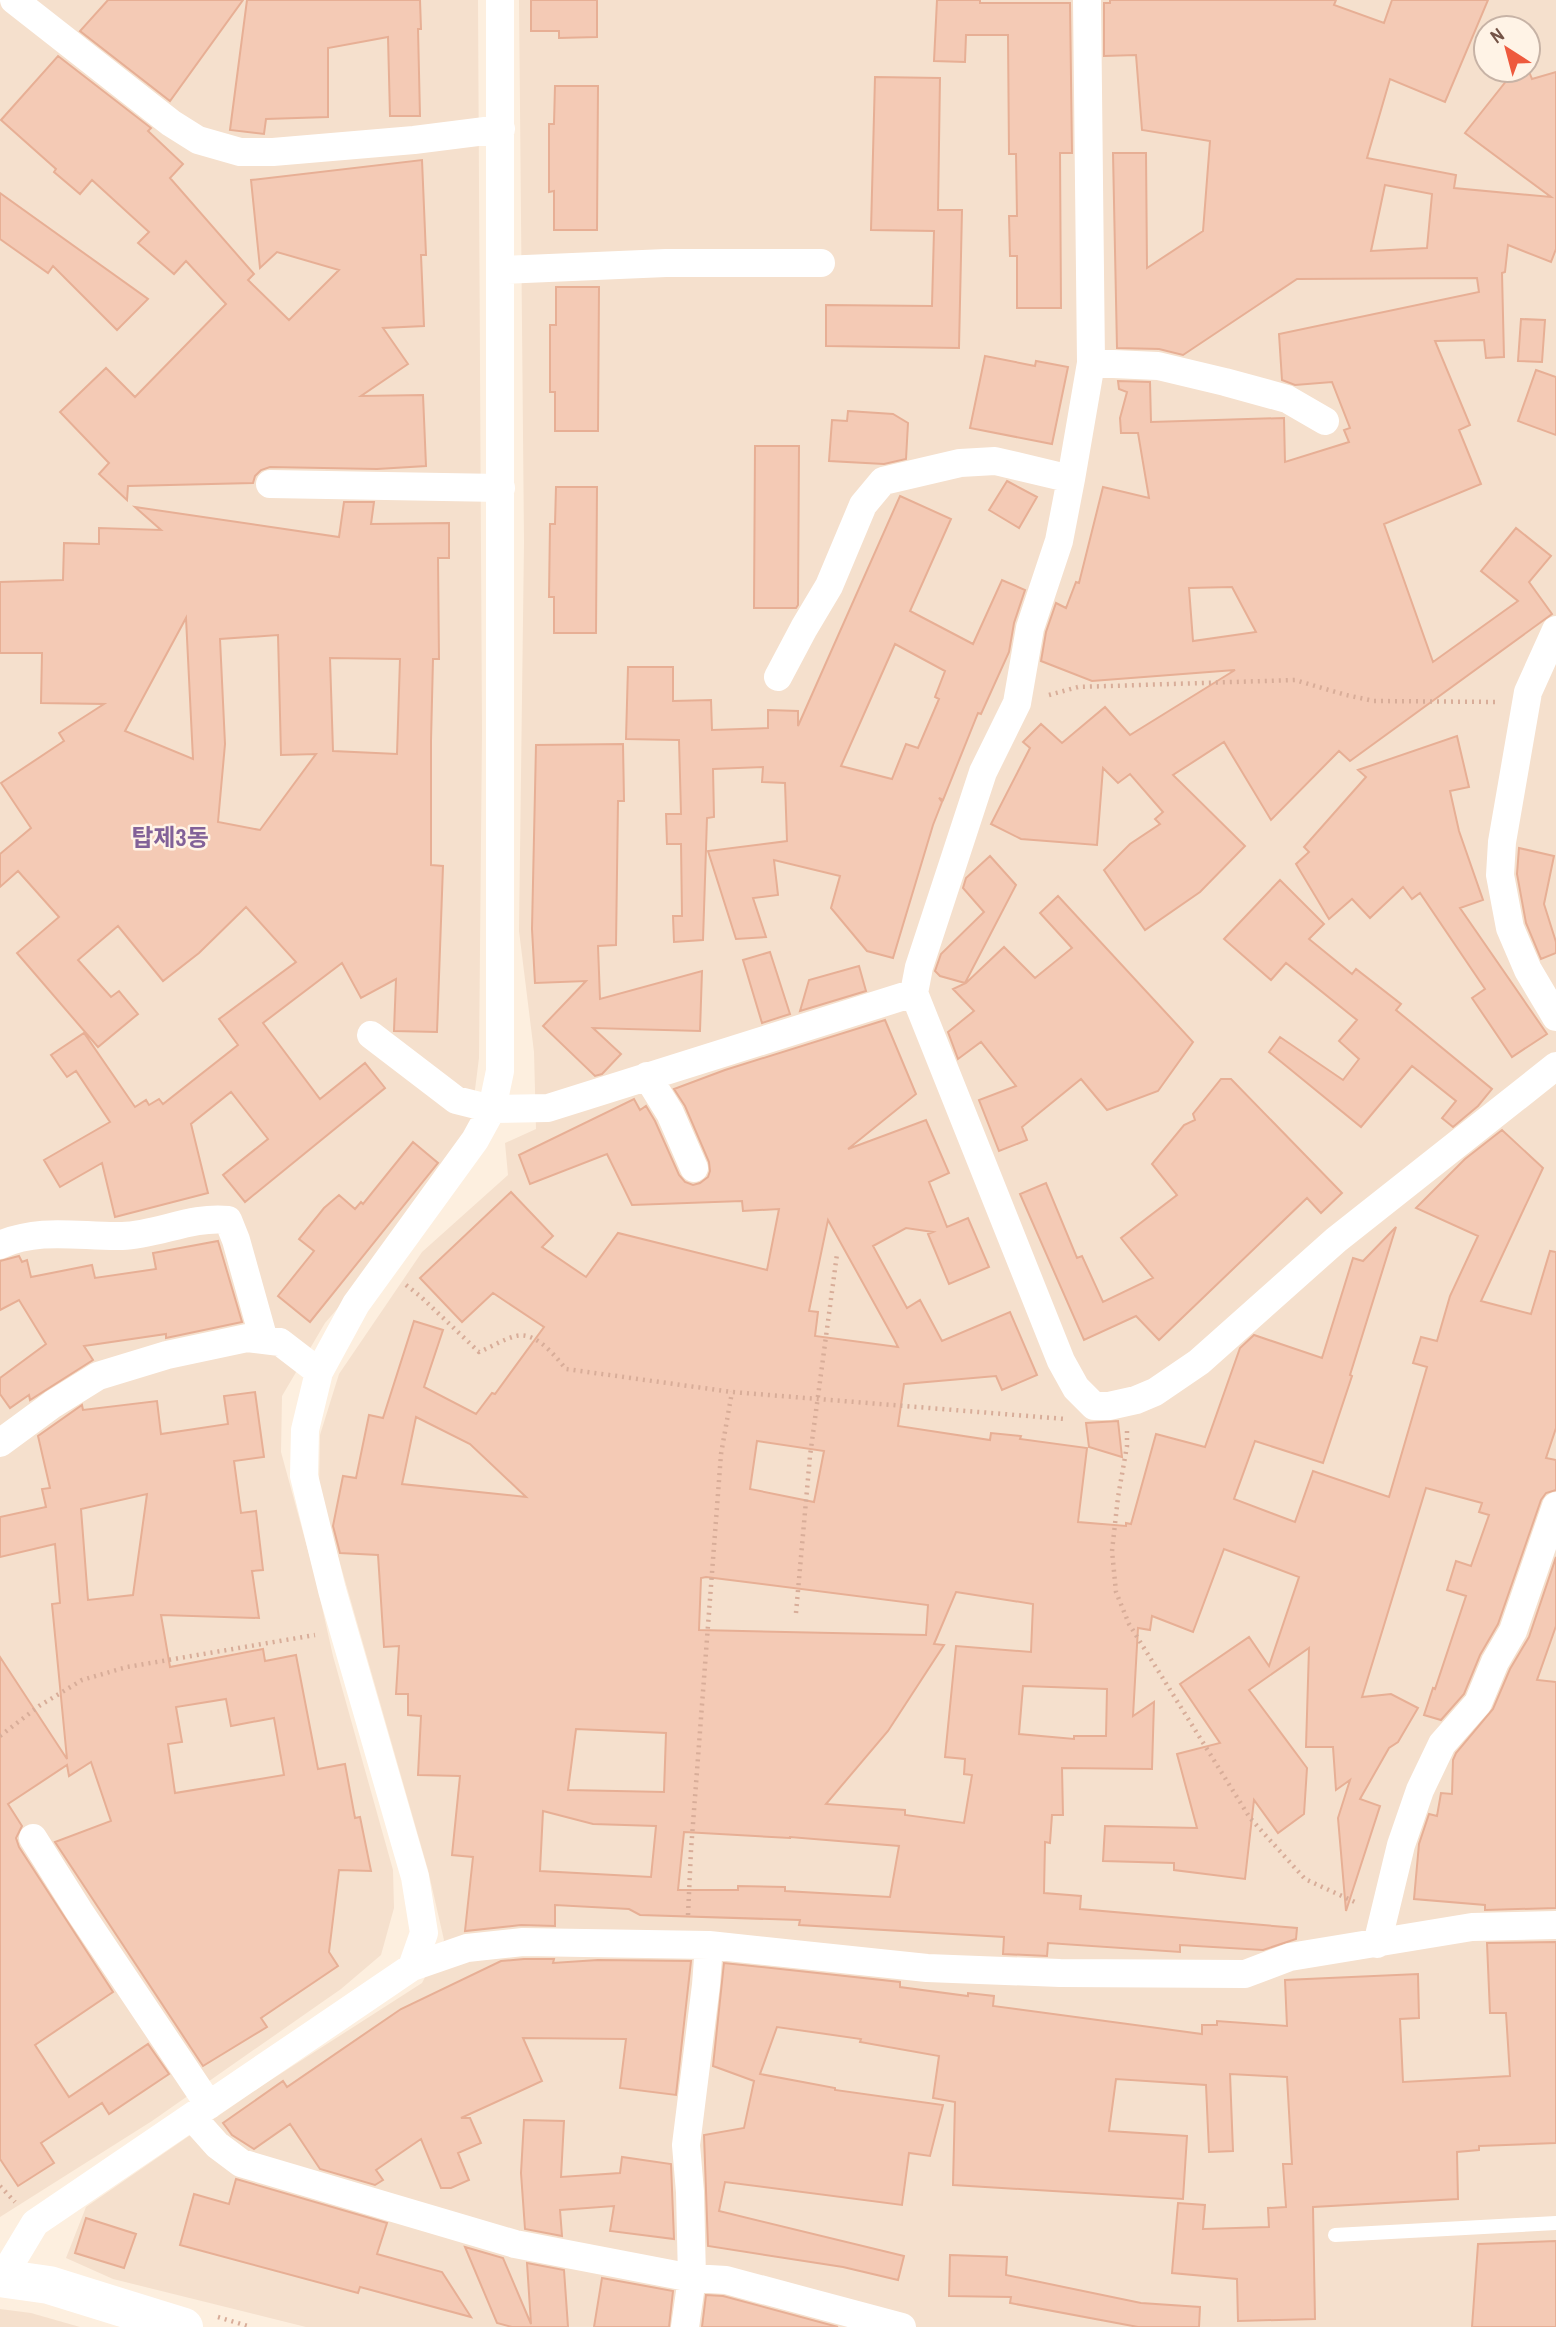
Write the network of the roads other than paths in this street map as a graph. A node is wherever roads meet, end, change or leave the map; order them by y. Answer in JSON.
{"nodes":[{"id":1,"x":14,"y":0,"type":"edge"},
{"id":2,"x":500,"y":0,"type":"edge"},
{"id":3,"x":1087,"y":0,"type":"edge"},
{"id":4,"x":501,"y":129,"type":"junction"},
{"id":5,"x":821,"y":263,"type":"dead end"},
{"id":6,"x":501,"y":270,"type":"junction"},
{"id":7,"x":1091,"y":363,"type":"junction"},
{"id":8,"x":1325,"y":421,"type":"dead end"},
{"id":9,"x":1071,"y":479,"type":"junction"},
{"id":10,"x":270,"y":484,"type":"dead end"},
{"id":11,"x":501,"y":488,"type":"junction"},
{"id":12,"x":1556,"y":630,"type":"edge"},
{"id":13,"x":778,"y":677,"type":"dead end"},
{"id":14,"x":914,"y":993,"type":"junction"},
{"id":15,"x":1556,"y":1017,"type":"edge"},
{"id":16,"x":371,"y":1035,"type":"dead end"},
{"id":17,"x":1556,"y":1066,"type":"edge"},
{"id":18,"x":647,"y":1076,"type":"junction"},
{"id":19,"x":492,"y":1110,"type":"junction"},
{"id":20,"x":694,"y":1168,"type":"dead end"},
{"id":21,"x":0,"y":1245,"type":"edge"},
{"id":22,"x":264,"y":1340,"type":"junction"},
{"id":23,"x":319,"y":1372,"type":"junction"},
{"id":24,"x":0,"y":1443,"type":"edge"},
{"id":25,"x":1556,"y":1506,"type":"edge"},
{"id":26,"x":33,"y":1838,"type":"dead end"},
{"id":27,"x":1556,"y":1924,"type":"edge"},
{"id":28,"x":1377,"y":1944,"type":"junction"},
{"id":29,"x":698,"y":1945,"type":"junction"},
{"id":30,"x":412,"y":1968,"type":"junction"},
{"id":31,"x":200,"y":2111,"type":"junction"},
{"id":32,"x":1556,"y":2223,"type":"edge"},
{"id":33,"x":1335,"y":2235,"type":"dead end"},
{"id":34,"x":1,"y":2278,"type":"edge"},
{"id":35,"x":692,"y":2278,"type":"junction"},
{"id":36,"x":184,"y":2327,"type":"edge"},
{"id":37,"x":685,"y":2327,"type":"edge"},
{"id":38,"x":902,"y":2327,"type":"edge"}],
"edges":[{"from":1,"to":4,"type":"street"},
{"from":2,"to":4,"type":"street"},
{"from":3,"to":7,"type":"street"},
{"from":4,"to":6,"type":"street"},
{"from":5,"to":6,"type":"street"},
{"from":6,"to":11,"type":"street"},
{"from":7,"to":8,"type":"street"},
{"from":7,"to":9,"type":"street"},
{"from":9,"to":13,"type":"street"},
{"from":9,"to":14,"type":"street"},
{"from":10,"to":11,"type":"street"},
{"from":11,"to":19,"type":"street"},
{"from":12,"to":15,"type":"street"},
{"from":14,"to":17,"type":"street"},
{"from":14,"to":18,"type":"street"},
{"from":16,"to":19,"type":"street"},
{"from":18,"to":19,"type":"street"},
{"from":18,"to":20,"type":"street"},
{"from":19,"to":23,"type":"street"},
{"from":21,"to":22,"type":"street"},
{"from":22,"to":23,"type":"street"},
{"from":22,"to":24,"type":"street"},
{"from":23,"to":30,"type":"street"},
{"from":25,"to":28,"type":"street"},
{"from":26,"to":31,"type":"street"},
{"from":27,"to":28,"type":"street"},
{"from":28,"to":29,"type":"street"},
{"from":29,"to":30,"type":"street"},
{"from":29,"to":35,"type":"street"},
{"from":30,"to":31,"type":"street"},
{"from":31,"to":34,"type":"street"},
{"from":31,"to":35,"type":"street"},
{"from":32,"to":33,"type":"lane"},
{"from":34,"to":36,"type":"street"},
{"from":35,"to":37,"type":"street"},
{"from":35,"to":38,"type":"street"}]}
